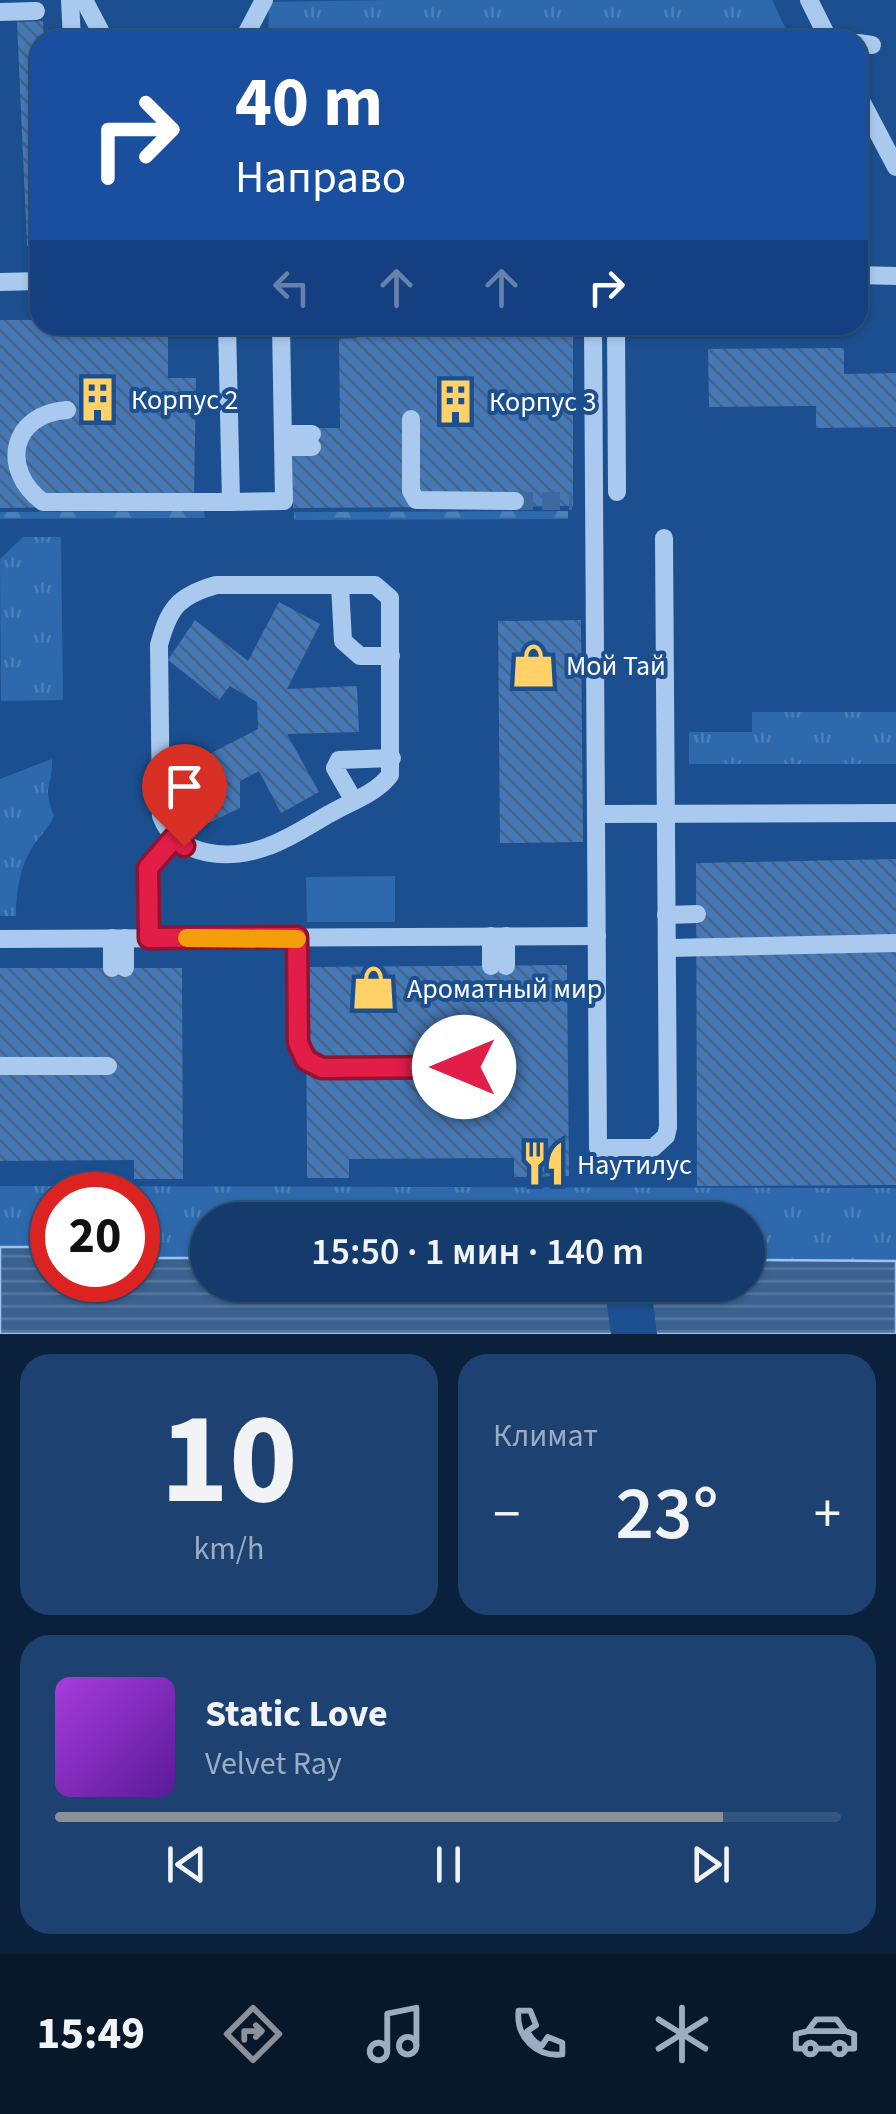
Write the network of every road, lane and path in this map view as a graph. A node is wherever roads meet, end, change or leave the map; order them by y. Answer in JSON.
{"nodes":[{"id":1,"x":70,"y":0,"type":"edge"},
{"id":2,"x":84,"y":0,"type":"edge"},
{"id":3,"x":264,"y":0,"type":"edge"},
{"id":4,"x":809,"y":0,"type":"edge"},
{"id":5,"x":36,"y":11,"type":"dead end"},
{"id":6,"x":0,"y":12,"type":"edge"},
{"id":7,"x":72,"y":30,"type":"edge"},
{"id":8,"x":100,"y":30,"type":"edge"},
{"id":9,"x":249,"y":30,"type":"edge"},
{"id":10,"x":827,"y":30,"type":"edge"},
{"id":11,"x":868,"y":114,"type":"edge"},
{"id":12,"x":896,"y":167,"type":"edge"},
{"id":13,"x":868,"y":275,"type":"edge"},
{"id":14,"x":896,"y":276,"type":"edge"},
{"id":15,"x":30,"y":281,"type":"edge"},
{"id":16,"x":0,"y":282,"type":"edge"},
{"id":17,"x":228,"y":335,"type":"edge"},
{"id":18,"x":281,"y":335,"type":"edge"},
{"id":19,"x":593,"y":335,"type":"edge"},
{"id":20,"x":616,"y":335,"type":"edge"},
{"id":21,"x":67,"y":410,"type":"dead end"},
{"id":22,"x":411,"y":419,"type":"dead end"},
{"id":23,"x":283,"y":440,"type":"junction"},
{"id":24,"x":312,"y":440,"type":"dead end"},
{"id":25,"x":618,"y":492,"type":"dead end"},
{"id":26,"x":515,"y":501,"type":"tunnel mouth"},
{"id":27,"x":572,"y":501,"type":"tunnel mouth"},
{"id":28,"x":594,"y":501,"type":"junction"},
{"id":29,"x":231,"y":502,"type":"junction"},
{"id":30,"x":664,"y":538,"type":"dead end"},
{"id":31,"x":340,"y":585,"type":"junction"},
{"id":32,"x":392,"y":656,"type":"junction"},
{"id":33,"x":392,"y":758,"type":"junction"},
{"id":34,"x":354,"y":800,"type":"junction"},
{"id":35,"x":896,"y":813,"type":"edge"},
{"id":36,"x":596,"y":814,"type":"junction"},
{"id":37,"x":666,"y":814,"type":"junction"},
{"id":38,"x":175,"y":837,"type":"junction"},
{"id":39,"x":697,"y":914,"type":"dead end"},
{"id":40,"x":666,"y":915,"type":"junction"},
{"id":41,"x":498,"y":936,"type":"junction"},
{"id":42,"x":597,"y":936,"type":"junction"},
{"id":43,"x":297,"y":937,"type":"junction"},
{"id":44,"x":119,"y":938,"type":"junction"},
{"id":45,"x":149,"y":938,"type":"junction"},
{"id":46,"x":0,"y":939,"type":"edge"},
{"id":47,"x":896,"y":943,"type":"edge"},
{"id":48,"x":667,"y":948,"type":"junction"},
{"id":49,"x":499,"y":966,"type":"dead end"},
{"id":50,"x":119,"y":968,"type":"dead end"},
{"id":51,"x":0,"y":1066,"type":"edge"},
{"id":52,"x":108,"y":1066,"type":"dead end"},
{"id":53,"x":500,"y":1067,"type":"dead end"}],
"edges":[{"from":1,"to":7,"type":"street"},
{"from":2,"to":8,"type":"street"},
{"from":3,"to":9,"type":"street"},
{"from":4,"to":10,"type":"street"},
{"from":5,"to":6,"type":"street"},
{"from":11,"to":12,"type":"street"},
{"from":13,"to":14,"type":"street"},
{"from":15,"to":16,"type":"street"},
{"from":17,"to":29,"type":"street"},
{"from":18,"to":23,"type":"street"},
{"from":19,"to":28,"type":"street"},
{"from":20,"to":25,"type":"street"},
{"from":21,"to":29,"type":"street"},
{"from":22,"to":26,"type":"street"},
{"from":23,"to":24,"type":"street"},
{"from":23,"to":29,"type":"street"},
{"from":27,"to":28,"type":"street"},
{"from":28,"to":36,"type":"street"},
{"from":30,"to":37,"type":"street"},
{"from":31,"to":32,"type":"street"},
{"from":31,"to":32,"type":"street"},
{"from":31,"to":38,"type":"street"},
{"from":32,"to":33,"type":"street"},
{"from":33,"to":34,"type":"street"},
{"from":33,"to":34,"type":"street"},
{"from":34,"to":38,"type":"street"},
{"from":35,"to":37,"type":"street"},
{"from":36,"to":37,"type":"street"},
{"from":36,"to":42,"type":"street"},
{"from":37,"to":40,"type":"street"},
{"from":38,"to":45,"type":"street"},
{"from":39,"to":40,"type":"street"},
{"from":40,"to":48,"type":"street"},
{"from":41,"to":42,"type":"street"},
{"from":41,"to":43,"type":"street"},
{"from":41,"to":49,"type":"street"},
{"from":42,"to":48,"type":"street"},
{"from":43,"to":45,"type":"street"},
{"from":43,"to":53,"type":"street"},
{"from":44,"to":45,"type":"street"},
{"from":44,"to":46,"type":"street"},
{"from":44,"to":50,"type":"street"},
{"from":47,"to":48,"type":"street"},
{"from":51,"to":52,"type":"street"}]}
